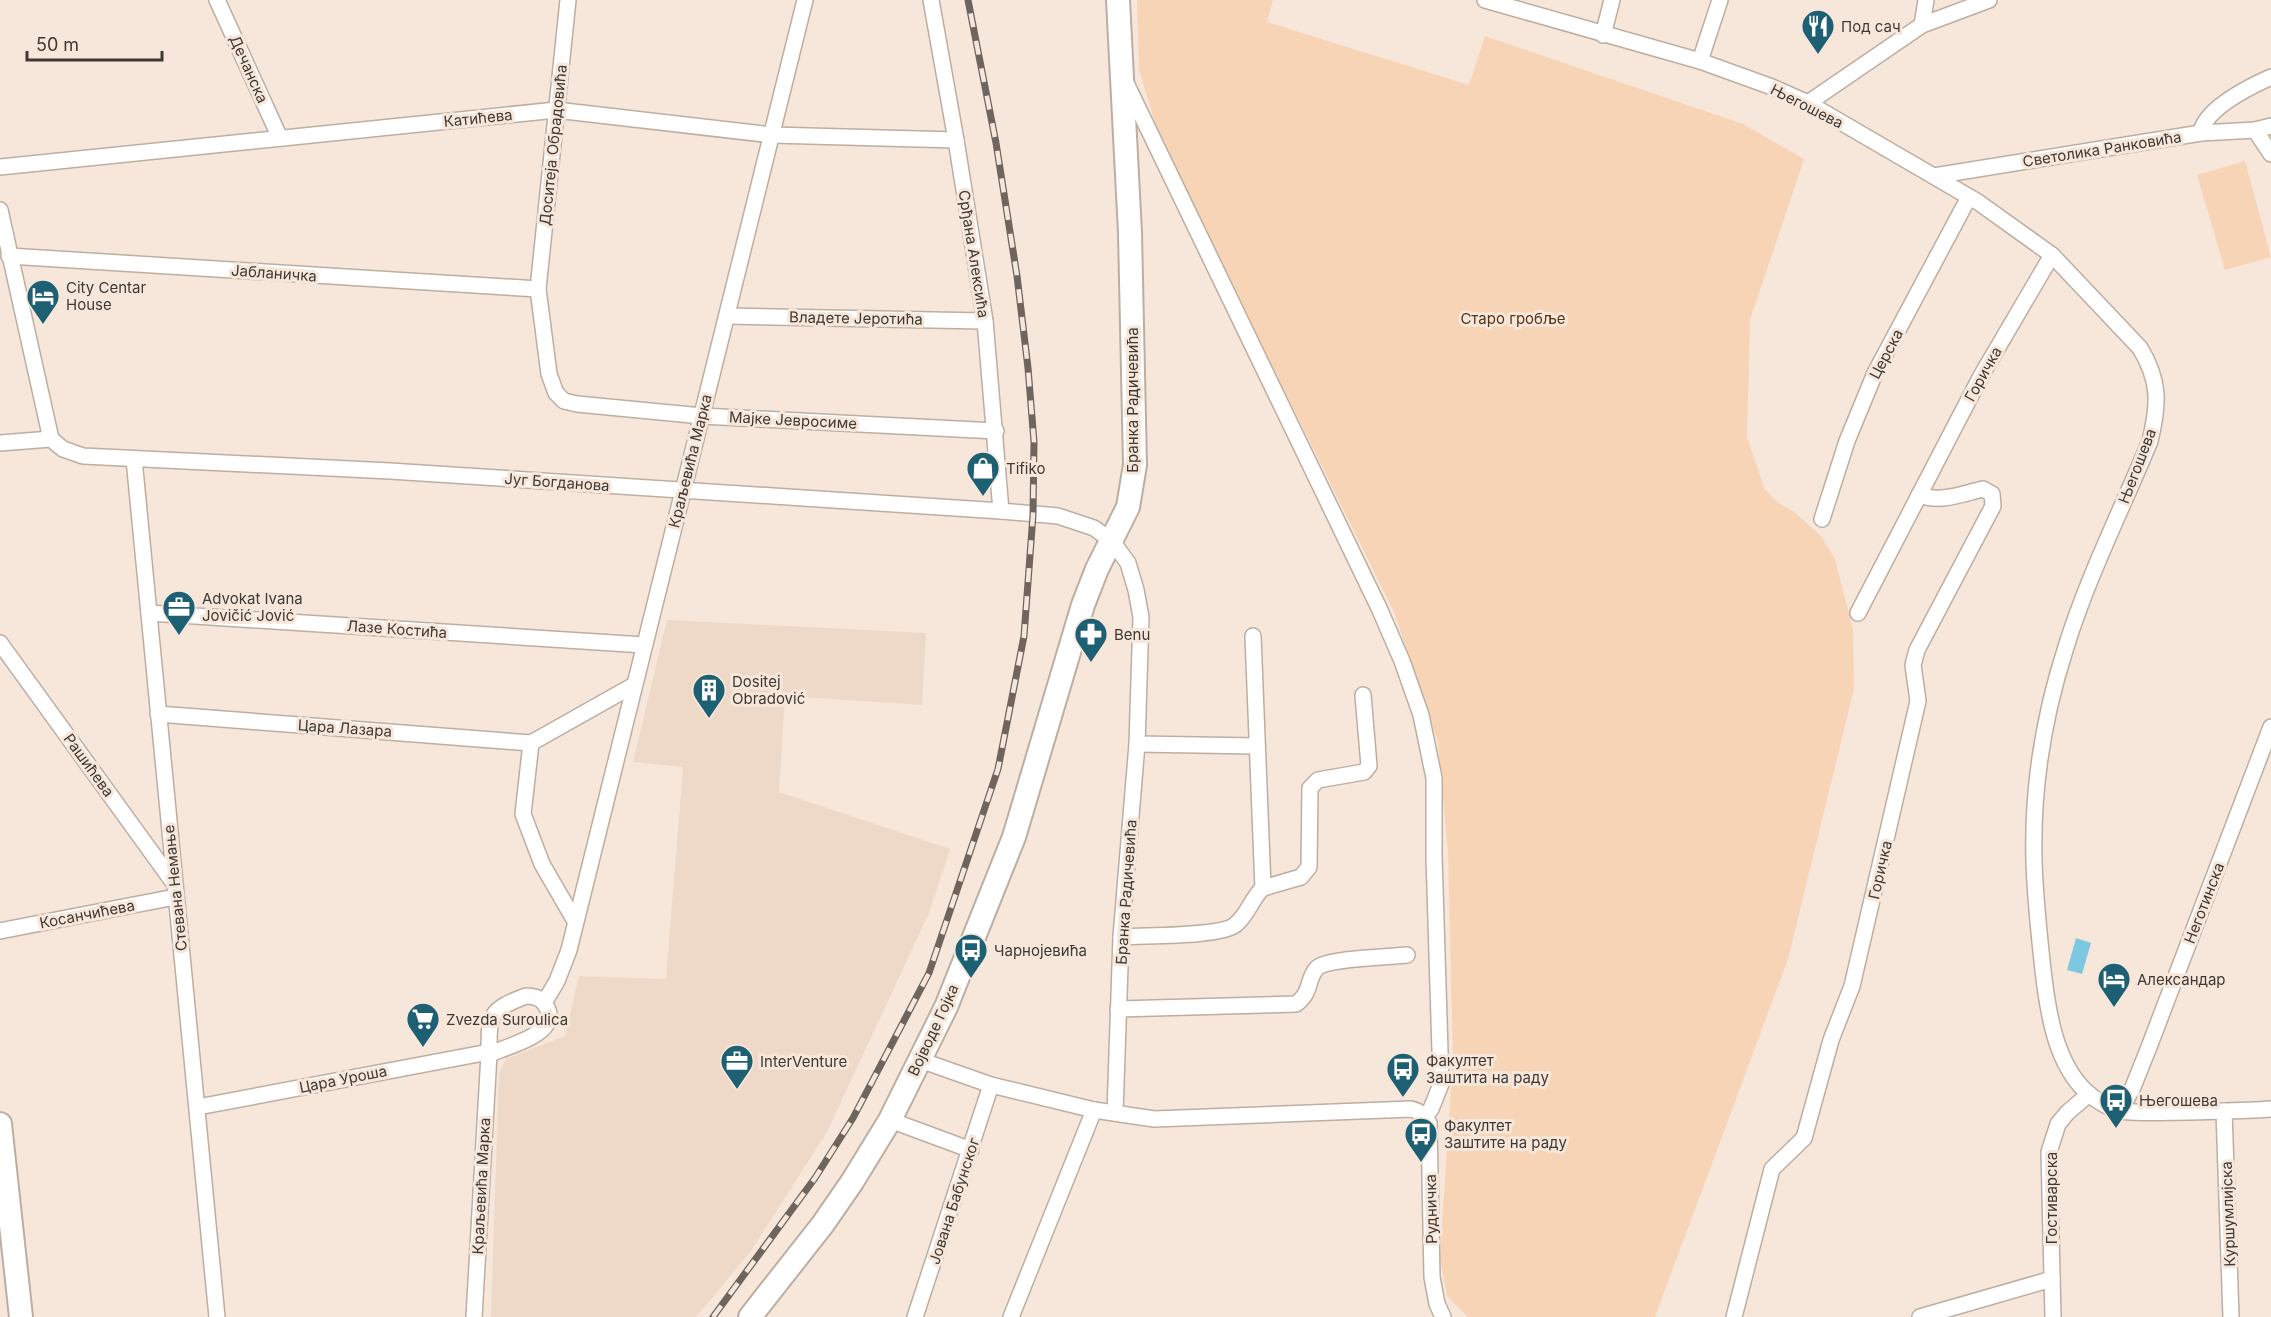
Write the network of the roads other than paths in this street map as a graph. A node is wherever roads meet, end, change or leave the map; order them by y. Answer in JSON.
{"nodes":[{"id":1,"x":217,"y":0,"type":"edge"},
{"id":2,"x":568,"y":0,"type":"edge"},
{"id":3,"x":805,"y":0,"type":"edge"},
{"id":4,"x":931,"y":0,"type":"edge"},
{"id":5,"x":1118,"y":0,"type":"edge"},
{"id":6,"x":1485,"y":0,"type":"edge"},
{"id":7,"x":1612,"y":0,"type":"edge"},
{"id":8,"x":1720,"y":0,"type":"edge"},
{"id":9,"x":1926,"y":0,"type":"edge"},
{"id":10,"x":1989,"y":0,"type":"edge"},
{"id":11,"x":1922,"y":25,"type":"junction"},
{"id":12,"x":1603,"y":35,"type":"junction"},
{"id":13,"x":1700,"y":62,"type":"junction"},
{"id":14,"x":1120,"y":72,"type":"junction"},
{"id":15,"x":2271,"y":77,"type":"edge"},
{"id":16,"x":1808,"y":103,"type":"junction"},
{"id":17,"x":556,"y":110,"type":"junction"},
{"id":18,"x":2271,"y":126,"type":"edge"},
{"id":19,"x":2255,"y":130,"type":"junction"},
{"id":20,"x":2201,"y":133,"type":"junction"},
{"id":21,"x":772,"y":135,"type":"junction"},
{"id":22,"x":280,"y":138,"type":"junction"},
{"id":23,"x":956,"y":140,"type":"junction"},
{"id":24,"x":2271,"y":154,"type":"edge"},
{"id":25,"x":0,"y":167,"type":"edge"},
{"id":26,"x":1934,"y":176,"type":"junction"},
{"id":27,"x":1969,"y":197,"type":"junction"},
{"id":28,"x":0,"y":210,"type":"edge"},
{"id":29,"x":2052,"y":255,"type":"junction"},
{"id":30,"x":9,"y":256,"type":"junction"},
{"id":31,"x":538,"y":290,"type":"junction"},
{"id":32,"x":727,"y":316,"type":"junction"},
{"id":33,"x":985,"y":321,"type":"junction"},
{"id":34,"x":702,"y":416,"type":"junction"},
{"id":35,"x":996,"y":431,"type":"junction"},
{"id":36,"x":51,"y":439,"type":"junction"},
{"id":37,"x":0,"y":443,"type":"edge"},
{"id":38,"x":134,"y":459,"type":"junction"},
{"id":39,"x":683,"y":490,"type":"junction"},
{"id":40,"x":1919,"y":495,"type":"junction"},
{"id":41,"x":1000,"y":511,"type":"junction"},
{"id":42,"x":1822,"y":519,"type":"dead end"},
{"id":43,"x":1112,"y":541,"type":"junction"},
{"id":44,"x":149,"y":613,"type":"junction"},
{"id":45,"x":1858,"y":613,"type":"dead end"},
{"id":46,"x":1253,"y":636,"type":"dead end"},
{"id":47,"x":645,"y":645,"type":"junction"},
{"id":48,"x":2,"y":646,"type":"edge"},
{"id":49,"x":634,"y":685,"type":"junction"},
{"id":50,"x":1363,"y":695,"type":"dead end"},
{"id":51,"x":158,"y":714,"type":"junction"},
{"id":52,"x":2271,"y":727,"type":"edge"},
{"id":53,"x":531,"y":742,"type":"junction"},
{"id":54,"x":1137,"y":744,"type":"junction"},
{"id":55,"x":1257,"y":746,"type":"junction"},
{"id":56,"x":1263,"y":888,"type":"junction"},
{"id":57,"x":174,"y":889,"type":"junction"},
{"id":58,"x":575,"y":921,"type":"junction"},
{"id":59,"x":0,"y":931,"type":"edge"},
{"id":60,"x":1121,"y":937,"type":"junction"},
{"id":61,"x":1407,"y":955,"type":"dead end"},
{"id":62,"x":544,"y":1003,"type":"junction"},
{"id":63,"x":1118,"y":1010,"type":"junction"},
{"id":64,"x":489,"y":1053,"type":"junction"},
{"id":65,"x":920,"y":1060,"type":"junction"},
{"id":66,"x":991,"y":1085,"type":"junction"},
{"id":67,"x":2089,"y":1094,"type":"junction"},
{"id":68,"x":198,"y":1107,"type":"junction"},
{"id":69,"x":2271,"y":1109,"type":"edge"},
{"id":70,"x":1094,"y":1110,"type":"junction"},
{"id":71,"x":2120,"y":1111,"type":"junction"},
{"id":72,"x":2224,"y":1111,"type":"junction"},
{"id":73,"x":1115,"y":1113,"type":"junction"},
{"id":74,"x":1425,"y":1116,"type":"junction"},
{"id":75,"x":890,"y":1120,"type":"junction"},
{"id":76,"x":0,"y":1124,"type":"edge"},
{"id":77,"x":971,"y":1150,"type":"junction"},
{"id":78,"x":2052,"y":1279,"type":"junction"},
{"id":79,"x":21,"y":1317,"type":"edge"},
{"id":80,"x":217,"y":1317,"type":"edge"},
{"id":81,"x":474,"y":1317,"type":"edge"},
{"id":82,"x":750,"y":1317,"type":"edge"},
{"id":83,"x":915,"y":1317,"type":"edge"},
{"id":84,"x":1011,"y":1317,"type":"edge"},
{"id":85,"x":1443,"y":1317,"type":"edge"},
{"id":86,"x":1734,"y":1317,"type":"edge"},
{"id":87,"x":1920,"y":1317,"type":"edge"},
{"id":88,"x":2053,"y":1317,"type":"edge"},
{"id":89,"x":2231,"y":1317,"type":"edge"}],
"edges":[{"from":1,"to":22,"type":"street","name":"Дечанска"},
{"from":2,"to":17,"type":"street","name":"Доситеја Обрадовића"},
{"from":3,"to":21,"type":"street","name":"Краљевића Марка"},
{"from":4,"to":23,"type":"street","name":"Срђана Алексића"},
{"from":5,"to":14,"type":"street","name":"Бранка Радичевића"},
{"from":6,"to":12,"type":"street","name":"Његошева"},
{"from":7,"to":12,"type":"street"},
{"from":8,"to":13,"type":"street"},
{"from":9,"to":11,"type":"street"},
{"from":10,"to":11,"type":"street"},
{"from":11,"to":16,"type":"street"},
{"from":12,"to":13,"type":"street","name":"Његошева"},
{"from":13,"to":16,"type":"street","name":"Његошева"},
{"from":14,"to":43,"type":"street","name":"Бранка Радичевића"},
{"from":14,"to":74,"type":"street"},
{"from":15,"to":20,"type":"street"},
{"from":16,"to":26,"type":"street","name":"Његошева"},
{"from":17,"to":21,"type":"street","name":"Катићева"},
{"from":17,"to":22,"type":"street","name":"Катићева"},
{"from":17,"to":31,"type":"street","name":"Доситеја Обрадовића"},
{"from":18,"to":19,"type":"street","name":"Светолика Ранковића"},
{"from":19,"to":20,"type":"street","name":"Светолика Ранковића"},
{"from":19,"to":24,"type":"street"},
{"from":20,"to":26,"type":"street","name":"Светолика Ранковића"},
{"from":21,"to":23,"type":"street","name":"Катићева"},
{"from":21,"to":32,"type":"street","name":"Краљевића Марка"},
{"from":22,"to":25,"type":"street","name":"Катићева"},
{"from":23,"to":33,"type":"street","name":"Срђана Алексића"},
{"from":26,"to":27,"type":"street","name":"Његошева"},
{"from":27,"to":29,"type":"street","name":"Његошева"},
{"from":27,"to":42,"type":"street","name":"Церска"},
{"from":28,"to":30,"type":"street"},
{"from":29,"to":40,"type":"street","name":"Горичка"},
{"from":29,"to":67,"type":"street","name":"Његошева"},
{"from":30,"to":31,"type":"street","name":"Јабланичка"},
{"from":30,"to":36,"type":"street"},
{"from":31,"to":34,"type":"street","name":"Мајке Јевросиме"},
{"from":32,"to":33,"type":"street","name":"Владете Јеротића"},
{"from":32,"to":34,"type":"street","name":"Краљевића Марка"},
{"from":33,"to":35,"type":"street","name":"Срђана Алексића"},
{"from":34,"to":35,"type":"street","name":"Мајке Јевросиме"},
{"from":34,"to":39,"type":"street","name":"Краљевића Марка"},
{"from":35,"to":41,"type":"street","name":"Срђана Алексића"},
{"from":36,"to":37,"type":"street"},
{"from":36,"to":38,"type":"street","name":"Југ Богданова"},
{"from":38,"to":39,"type":"street","name":"Југ Богданова"},
{"from":38,"to":44,"type":"street","name":"Стевана Немање"},
{"from":39,"to":41,"type":"street","name":"Југ Богданова"},
{"from":39,"to":47,"type":"street","name":"Краљевића Марка"},
{"from":40,"to":45,"type":"street","name":"Горичка"},
{"from":40,"to":86,"type":"street","name":"Горичка"},
{"from":41,"to":43,"type":"street","name":"Југ Богданова"},
{"from":43,"to":54,"type":"street","name":"Бранка Радичевића"},
{"from":43,"to":65,"type":"street","name":"Војводе Гојка"},
{"from":44,"to":47,"type":"street","name":"Лазе Костића"},
{"from":44,"to":51,"type":"street","name":"Стевана Немање"},
{"from":46,"to":55,"type":"street"},
{"from":47,"to":49,"type":"street","name":"Краљевића Марка"},
{"from":48,"to":57,"type":"street","name":"Рашићева"},
{"from":49,"to":53,"type":"street"},
{"from":49,"to":58,"type":"street","name":"Краљевића Марка"},
{"from":50,"to":56,"type":"street"},
{"from":51,"to":53,"type":"street","name":"Цара Лазара"},
{"from":51,"to":57,"type":"street","name":"Стевана Немање"},
{"from":52,"to":71,"type":"street","name":"Неготинска"},
{"from":53,"to":58,"type":"street"},
{"from":54,"to":55,"type":"street"},
{"from":54,"to":60,"type":"street","name":"Бранка Радичевића"},
{"from":55,"to":56,"type":"street"},
{"from":56,"to":60,"type":"street"},
{"from":57,"to":59,"type":"street","name":"Косанчићева"},
{"from":57,"to":68,"type":"street","name":"Стевана Немање"},
{"from":58,"to":62,"type":"street","name":"Краљевића Марка"},
{"from":60,"to":63,"type":"street","name":"Бранка Радичевића"},
{"from":61,"to":63,"type":"street"},
{"from":62,"to":64,"type":"street","name":"Краљевића Марка"},
{"from":62,"to":64,"type":"street","name":"Краљевића Марка"},
{"from":63,"to":73,"type":"street","name":"Бранка Радичевића"},
{"from":64,"to":68,"type":"street","name":"Цара Уроша"},
{"from":64,"to":81,"type":"street","name":"Краљевића Марка"},
{"from":65,"to":66,"type":"street"},
{"from":65,"to":75,"type":"street","name":"Војводе Гојка"},
{"from":66,"to":70,"type":"street"},
{"from":66,"to":77,"type":"street","name":"Јована Бабунског"},
{"from":67,"to":71,"type":"street","name":"Његошева"},
{"from":67,"to":78,"type":"street","name":"Гостиварска"},
{"from":68,"to":80,"type":"street","name":"Стевана Немање"},
{"from":69,"to":72,"type":"street","name":"Његошева"},
{"from":70,"to":73,"type":"street"},
{"from":70,"to":84,"type":"street"},
{"from":71,"to":72,"type":"street","name":"Његошева"},
{"from":72,"to":89,"type":"street","name":"Куршумлијска"},
{"from":73,"to":74,"type":"street"},
{"from":74,"to":85,"type":"street","name":"Рудничка"},
{"from":75,"to":77,"type":"street"},
{"from":75,"to":82,"type":"street","name":"Војводе Гојка"},
{"from":76,"to":79,"type":"street"},
{"from":77,"to":83,"type":"street","name":"Јована Бабунског"},
{"from":78,"to":87,"type":"street"},
{"from":78,"to":88,"type":"street","name":"Гостиварска"}]}
